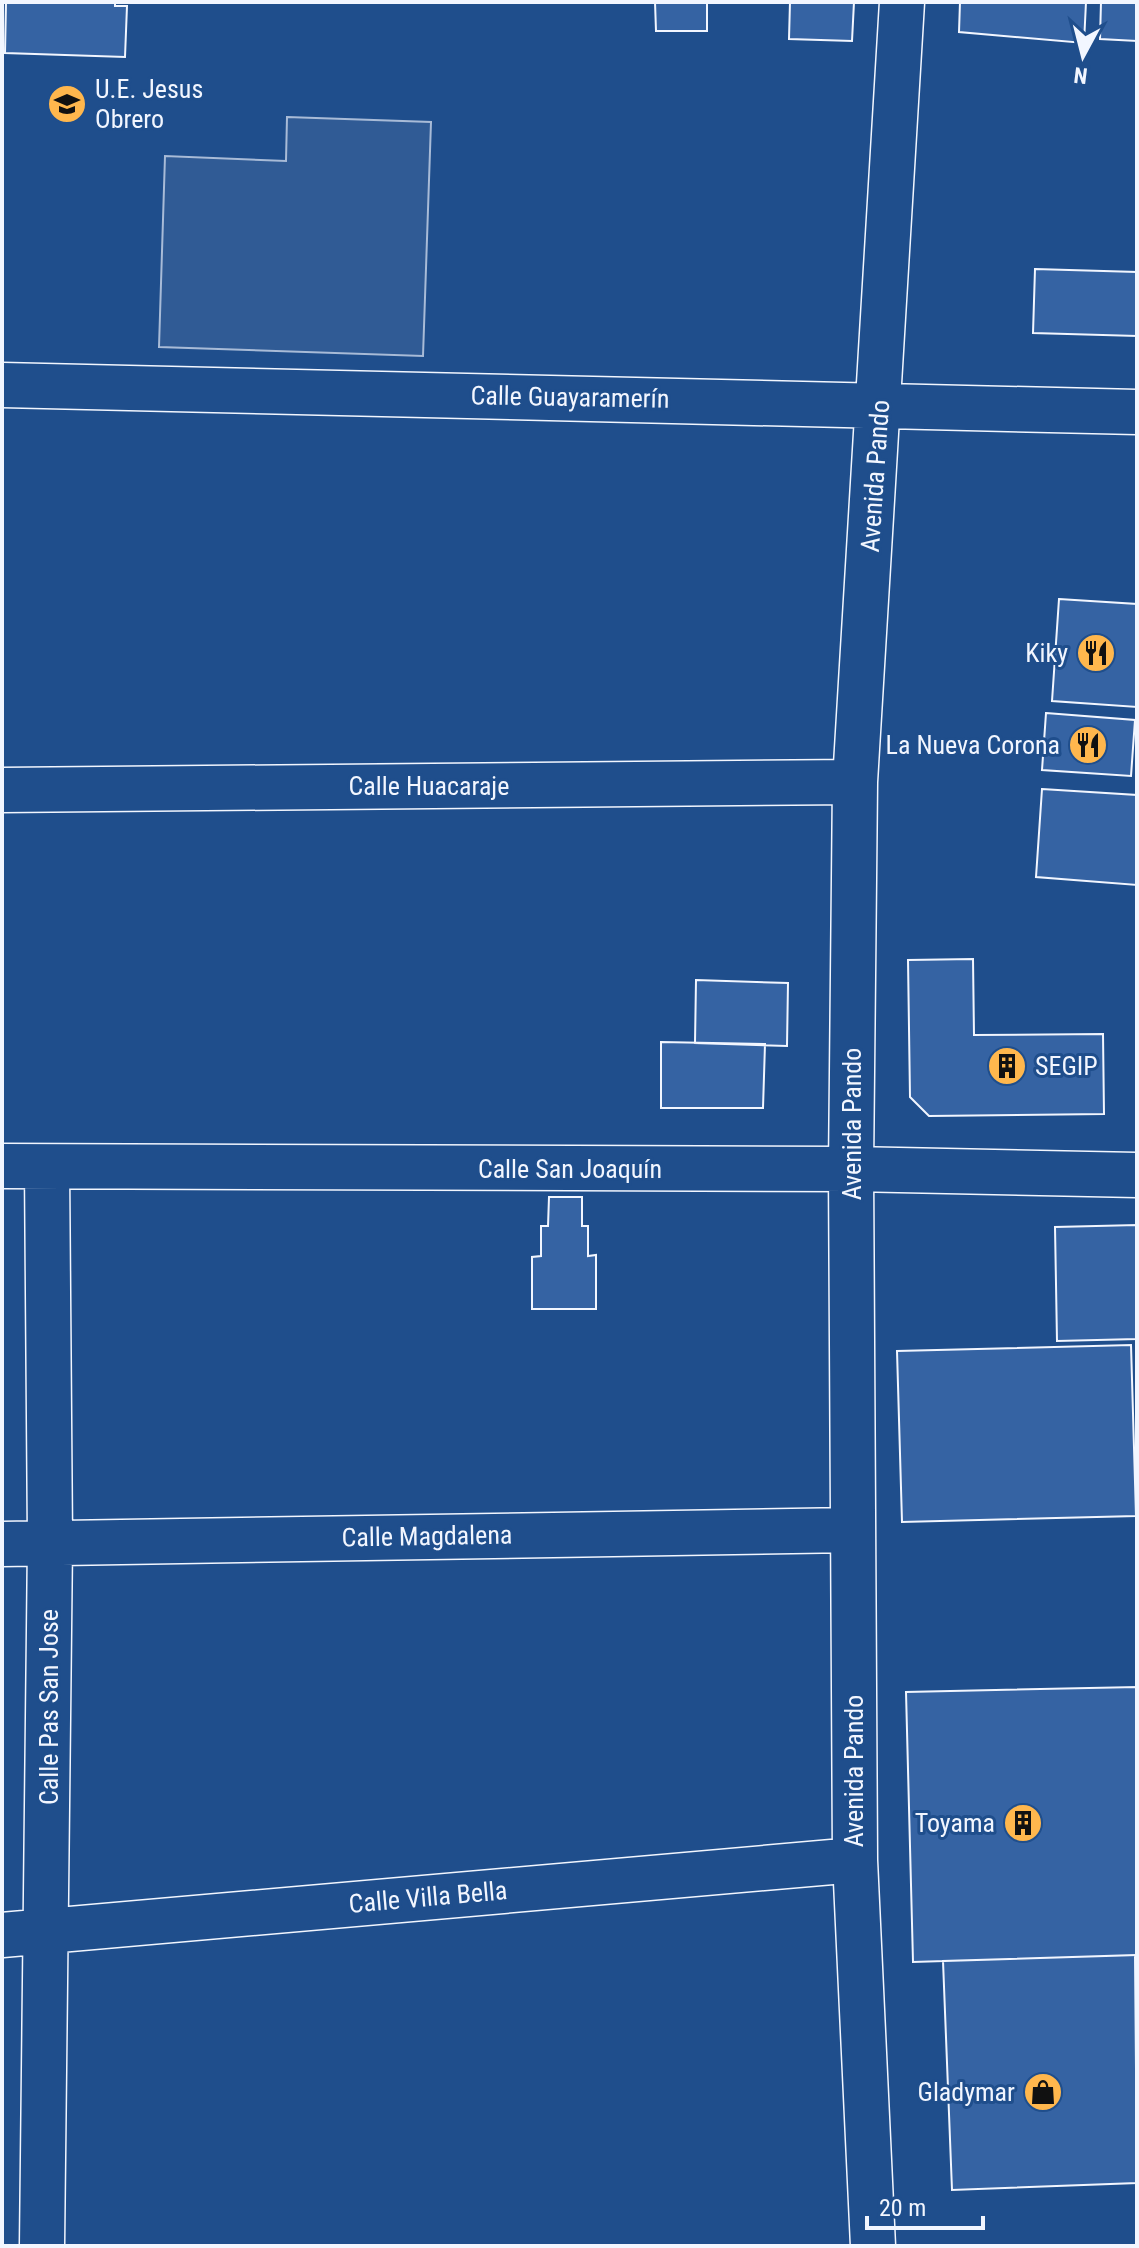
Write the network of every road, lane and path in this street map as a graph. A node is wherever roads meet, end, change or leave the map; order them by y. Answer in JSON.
{"nodes":[{"id":1,"x":902,"y":2,"type":"edge"},
{"id":2,"x":2,"y":385,"type":"edge"},
{"id":3,"x":879,"y":404,"type":"junction"},
{"id":4,"x":1137,"y":412,"type":"edge"},
{"id":5,"x":855,"y":782,"type":"junction"},
{"id":6,"x":2,"y":790,"type":"edge"},
{"id":7,"x":2,"y":1166,"type":"edge"},
{"id":8,"x":47,"y":1167,"type":"junction"},
{"id":9,"x":851,"y":1169,"type":"junction"},
{"id":10,"x":1137,"y":1175,"type":"edge"},
{"id":11,"x":852,"y":1530,"type":"junction"},
{"id":12,"x":50,"y":1542,"type":"junction"},
{"id":13,"x":2,"y":1544,"type":"edge"},
{"id":14,"x":855,"y":1860,"type":"junction"},
{"id":15,"x":47,"y":1930,"type":"junction"},
{"id":16,"x":2,"y":1935,"type":"edge"},
{"id":17,"x":42,"y":2246,"type":"edge"},
{"id":18,"x":873,"y":2246,"type":"edge"}],
"edges":[{"from":1,"to":3,"type":"street","name":"Avenida Pando"},
{"from":2,"to":3,"type":"street","name":"Calle Guayaramerín"},
{"from":3,"to":4,"type":"street","name":"Calle Guayaramerín"},
{"from":3,"to":5,"type":"street","name":"Avenida Pando"},
{"from":5,"to":6,"type":"street","name":"Calle Huacaraje"},
{"from":5,"to":9,"type":"street","name":"Avenida Pando"},
{"from":7,"to":8,"type":"street","name":"Calle San Joaquín"},
{"from":8,"to":9,"type":"street","name":"Calle San Joaquín"},
{"from":8,"to":12,"type":"street","name":"Calle Pas San Jose"},
{"from":9,"to":10,"type":"street","name":"Calle San Joaquín"},
{"from":9,"to":11,"type":"street","name":"Avenida Pando"},
{"from":11,"to":12,"type":"street","name":"Calle Magdalena"},
{"from":11,"to":14,"type":"street","name":"Avenida Pando"},
{"from":12,"to":13,"type":"street","name":"Calle Magdalena"},
{"from":12,"to":15,"type":"street","name":"Calle Pas San Jose"},
{"from":14,"to":15,"type":"street","name":"Calle Villa Bella"},
{"from":14,"to":18,"type":"street","name":"Avenida Pando"},
{"from":15,"to":16,"type":"street","name":"Calle Villa Bella"},
{"from":15,"to":17,"type":"street","name":"Calle Pas San Jose"}]}
